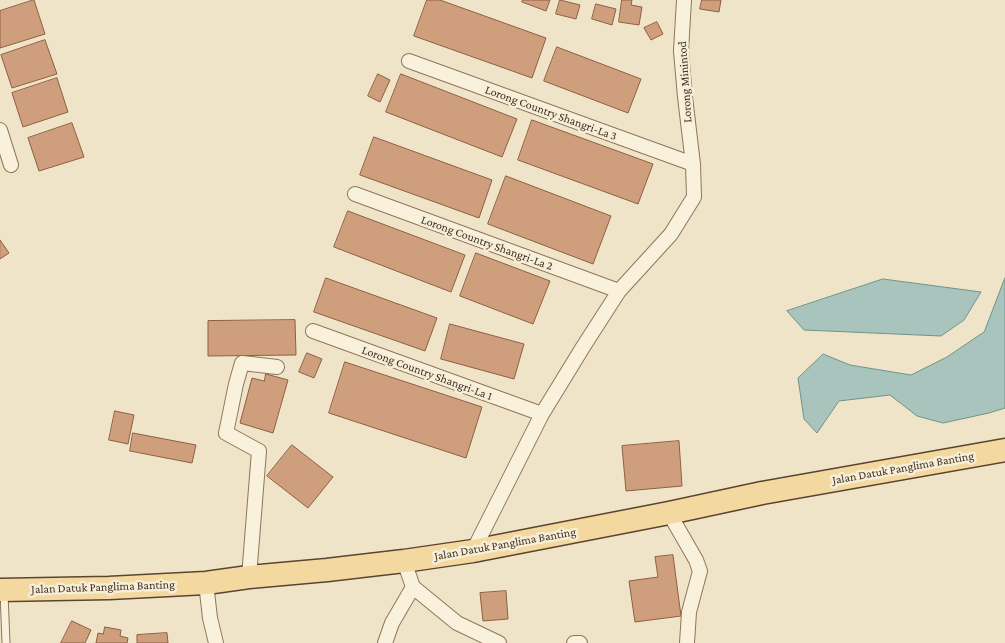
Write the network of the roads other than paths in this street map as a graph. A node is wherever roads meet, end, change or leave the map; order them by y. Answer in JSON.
{"nodes":[{"id":1,"x":684,"y":0,"type":"edge"},
{"id":2,"x":409,"y":61,"type":"dead end"},
{"id":3,"x":0,"y":130,"type":"edge"},
{"id":4,"x":693,"y":164,"type":"junction"},
{"id":5,"x":11,"y":165,"type":"dead end"},
{"id":6,"x":355,"y":194,"type":"dead end"},
{"id":7,"x":619,"y":291,"type":"junction"},
{"id":8,"x":313,"y":331,"type":"dead end"},
{"id":9,"x":277,"y":367,"type":"dead end"},
{"id":10,"x":542,"y":414,"type":"junction"},
{"id":11,"x":1005,"y":450,"type":"edge"},
{"id":12,"x":669,"y":513,"type":"junction"},
{"id":13,"x":473,"y":551,"type":"junction"},
{"id":14,"x":404,"y":561,"type":"junction"},
{"id":15,"x":249,"y":577,"type":"junction"},
{"id":16,"x":206,"y":583,"type":"junction"},
{"id":17,"x":413,"y":586,"type":"junction"},
{"id":18,"x":2,"y":590,"type":"edge"},
{"id":19,"x":6,"y":643,"type":"edge"},
{"id":20,"x":216,"y":643,"type":"edge"},
{"id":21,"x":385,"y":643,"type":"edge"},
{"id":22,"x":499,"y":643,"type":"edge"},
{"id":23,"x":574,"y":643,"type":"edge"},
{"id":24,"x":580,"y":643,"type":"edge"},
{"id":25,"x":687,"y":643,"type":"edge"}],
"edges":[{"from":1,"to":4,"type":"street","name":"Lorong Minintod"},
{"from":2,"to":4,"type":"street","name":"Lorong Country Shangri-La 3"},
{"from":3,"to":5,"type":"street"},
{"from":4,"to":7,"type":"street","name":"Lorong Minintod"},
{"from":6,"to":7,"type":"street","name":"Lorong Country Shangri-La 2"},
{"from":7,"to":10,"type":"street","name":"Lorong Minintod"},
{"from":8,"to":10,"type":"street","name":"Lorong Country Shangri-La 1"},
{"from":9,"to":15,"type":"street"},
{"from":10,"to":13,"type":"street","name":"Lorong Minintod"},
{"from":11,"to":12,"type":"main road","name":"Jalan Datuk Panglima Banting"},
{"from":12,"to":13,"type":"main road","name":"Jalan Datuk Panglima Banting"},
{"from":12,"to":25,"type":"street"},
{"from":13,"to":14,"type":"main road","name":"Jalan Datuk Panglima Banting"},
{"from":14,"to":15,"type":"main road","name":"Jalan Datuk Panglima Banting"},
{"from":14,"to":17,"type":"street"},
{"from":15,"to":16,"type":"main road","name":"Jalan Datuk Panglima Banting"},
{"from":16,"to":18,"type":"main road","name":"Jalan Datuk Panglima Banting"},
{"from":16,"to":20,"type":"street"},
{"from":17,"to":21,"type":"street"},
{"from":17,"to":22,"type":"street"},
{"from":18,"to":19,"type":"lane"},
{"from":23,"to":24,"type":"street"}]}
